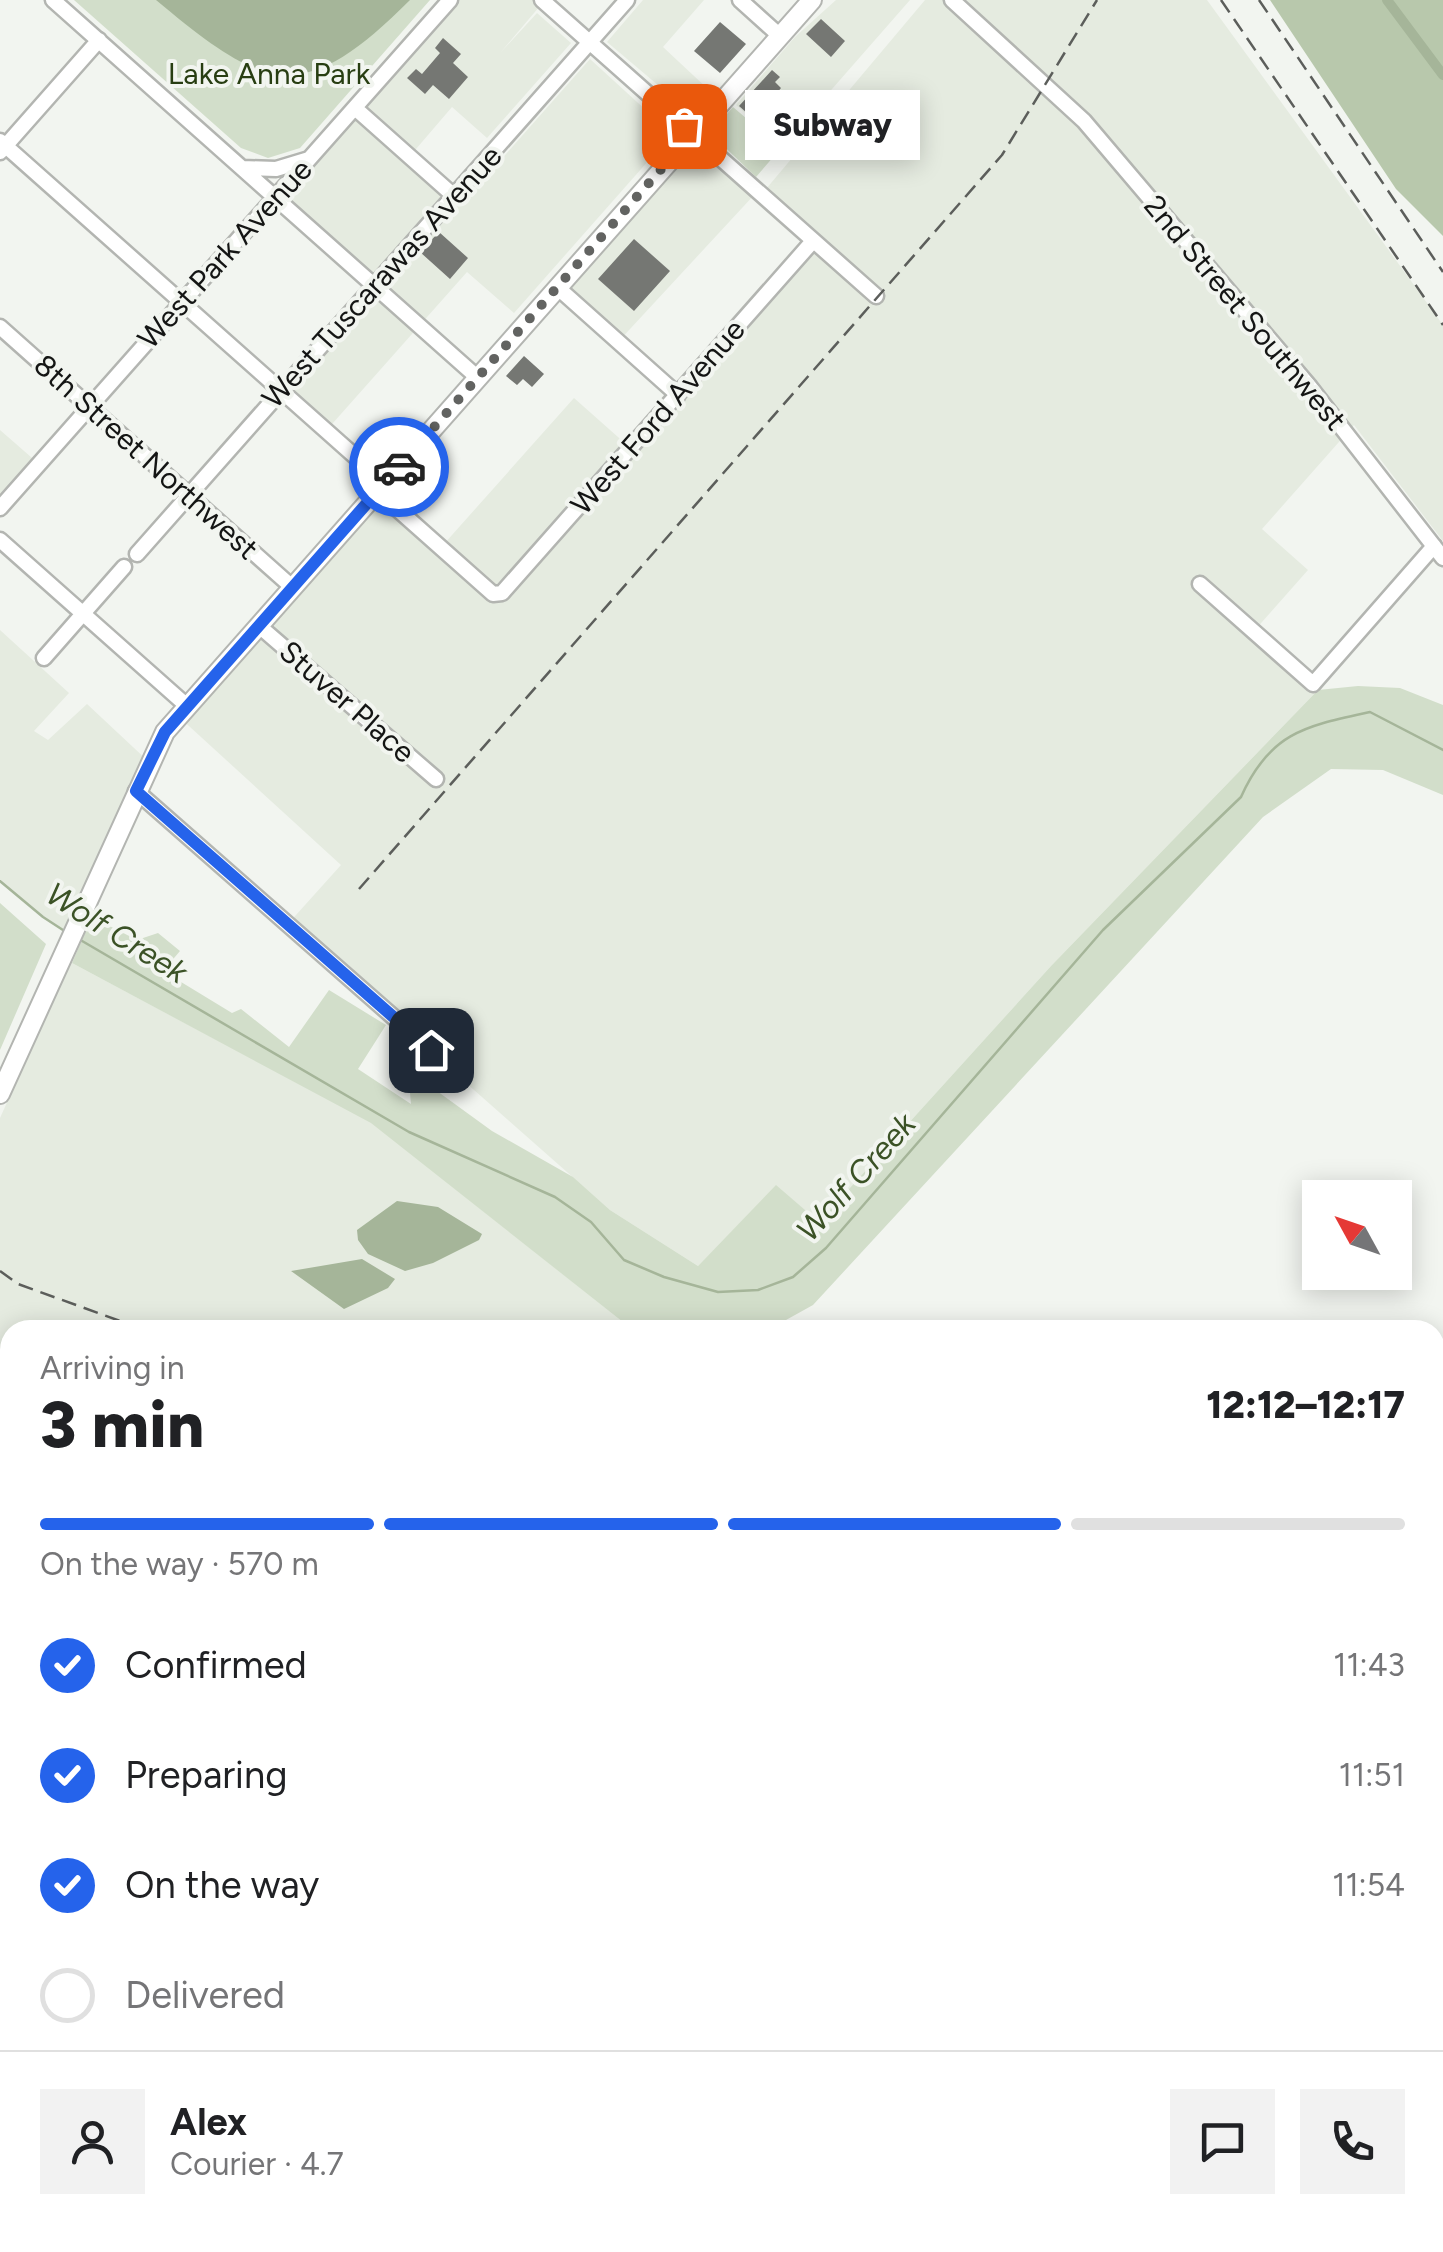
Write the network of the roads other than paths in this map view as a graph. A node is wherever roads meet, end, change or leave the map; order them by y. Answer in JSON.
{"nodes":[{"id":1,"x":52,"y":0,"type":"edge"},
{"id":2,"x":450,"y":0,"type":"edge"},
{"id":3,"x":542,"y":0,"type":"edge"},
{"id":4,"x":627,"y":0,"type":"edge"},
{"id":5,"x":740,"y":0,"type":"edge"},
{"id":6,"x":812,"y":0,"type":"edge"},
{"id":7,"x":952,"y":0,"type":"edge"},
{"id":8,"x":780,"y":36,"type":"junction"},
{"id":9,"x":99,"y":40,"type":"junction"},
{"id":10,"x":590,"y":42,"type":"junction"},
{"id":11,"x":355,"y":108,"type":"junction"},
{"id":12,"x":692,"y":134,"type":"junction"},
{"id":13,"x":2,"y":146,"type":"edge"},
{"id":14,"x":310,"y":159,"type":"junction"},
{"id":15,"x":241,"y":168,"type":"junction"},
{"id":16,"x":454,"y":196,"type":"junction"},
{"id":17,"x":275,"y":198,"type":"junction"},
{"id":18,"x":813,"y":241,"type":"junction"},
{"id":19,"x":375,"y":285,"type":"junction"},
{"id":20,"x":557,"y":287,"type":"junction"},
{"id":21,"x":876,"y":296,"type":"dead end"},
{"id":22,"x":182,"y":302,"type":"junction"},
{"id":23,"x":0,"y":327,"type":"edge"},
{"id":24,"x":478,"y":378,"type":"junction"},
{"id":25,"x":281,"y":391,"type":"junction"},
{"id":26,"x":678,"y":394,"type":"junction"},
{"id":27,"x":90,"y":406,"type":"junction"},
{"id":28,"x":381,"y":487,"type":"junction"},
{"id":29,"x":189,"y":494,"type":"junction"},
{"id":30,"x":0,"y":508,"type":"edge"},
{"id":31,"x":0,"y":540,"type":"edge"},
{"id":32,"x":1439,"y":552,"type":"edge"},
{"id":33,"x":137,"y":554,"type":"dead end"},
{"id":34,"x":124,"y":567,"type":"dead end"},
{"id":35,"x":1200,"y":584,"type":"dead end"},
{"id":36,"x":292,"y":587,"type":"junction"},
{"id":37,"x":84,"y":614,"type":"junction"},
{"id":38,"x":258,"y":625,"type":"junction"},
{"id":39,"x":44,"y":658,"type":"dead end"},
{"id":40,"x":187,"y":706,"type":"junction"},
{"id":41,"x":436,"y":778,"type":"dead end"},
{"id":42,"x":136,"y":791,"type":"junction"},
{"id":43,"x":431,"y":1050,"type":"dead end"},
{"id":44,"x":0,"y":1094,"type":"edge"}],
"edges":[{"from":1,"to":9,"type":"street"},
{"from":2,"to":11,"type":"street","name":"West Park Avenue"},
{"from":3,"to":10,"type":"street"},
{"from":4,"to":10,"type":"street","name":"West Tuscarawas Avenue"},
{"from":5,"to":8,"type":"street"},
{"from":6,"to":8,"type":"main road"},
{"from":7,"to":32,"type":"street","name":"2nd Street Southwest"},
{"from":8,"to":12,"type":"main road"},
{"from":9,"to":13,"type":"street"},
{"from":9,"to":15,"type":"street"},
{"from":10,"to":12,"type":"street"},
{"from":10,"to":16,"type":"street","name":"West Tuscarawas Avenue"},
{"from":11,"to":14,"type":"street","name":"West Park Avenue"},
{"from":11,"to":16,"type":"street"},
{"from":12,"to":18,"type":"street"},
{"from":12,"to":20,"type":"main road"},
{"from":13,"to":22,"type":"street"},
{"from":14,"to":15,"type":"street"},
{"from":14,"to":17,"type":"street","name":"West Park Avenue"},
{"from":15,"to":17,"type":"street"},
{"from":16,"to":19,"type":"street","name":"West Tuscarawas Avenue"},
{"from":17,"to":19,"type":"street"},
{"from":17,"to":22,"type":"street","name":"West Park Avenue"},
{"from":18,"to":21,"type":"street"},
{"from":18,"to":26,"type":"street","name":"West Ford Avenue"},
{"from":19,"to":24,"type":"street"},
{"from":19,"to":25,"type":"street","name":"West Tuscarawas Avenue"},
{"from":20,"to":24,"type":"main road"},
{"from":20,"to":26,"type":"street"},
{"from":22,"to":25,"type":"street"},
{"from":22,"to":27,"type":"street","name":"West Park Avenue"},
{"from":23,"to":27,"type":"street","name":"8th Street Northwest"},
{"from":24,"to":28,"type":"main road"},
{"from":25,"to":28,"type":"street"},
{"from":25,"to":29,"type":"street","name":"West Tuscarawas Avenue"},
{"from":26,"to":28,"type":"street","name":"West Ford Avenue"},
{"from":27,"to":29,"type":"street","name":"8th Street Northwest"},
{"from":27,"to":30,"type":"street","name":"West Park Avenue"},
{"from":28,"to":36,"type":"main road"},
{"from":29,"to":33,"type":"street","name":"West Tuscarawas Avenue"},
{"from":29,"to":36,"type":"street","name":"8th Street Northwest"},
{"from":31,"to":37,"type":"street"},
{"from":32,"to":35,"type":"street"},
{"from":34,"to":37,"type":"street"},
{"from":36,"to":38,"type":"main road"},
{"from":37,"to":39,"type":"street"},
{"from":37,"to":40,"type":"street"},
{"from":38,"to":40,"type":"main road"},
{"from":38,"to":41,"type":"street","name":"Stuver Place"},
{"from":40,"to":42,"type":"main road"},
{"from":42,"to":43,"type":"street"},
{"from":42,"to":44,"type":"main road"}]}
